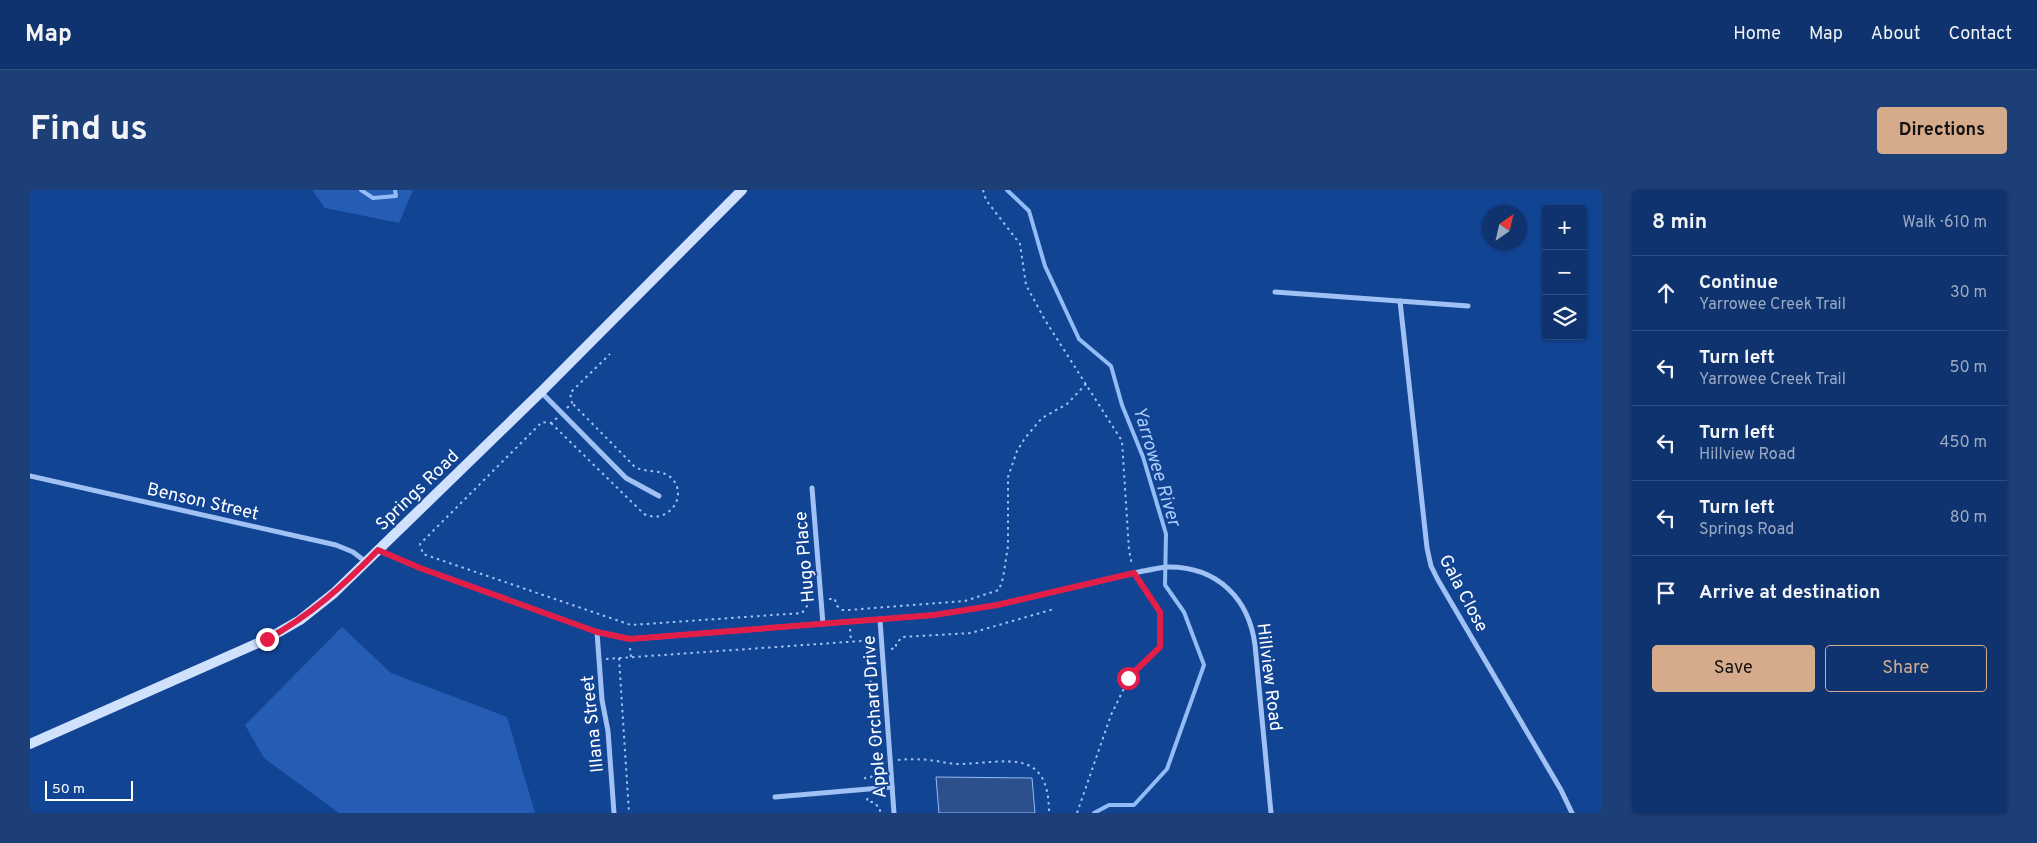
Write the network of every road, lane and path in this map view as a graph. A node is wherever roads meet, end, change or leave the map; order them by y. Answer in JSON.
{"nodes":[{"id":1,"x":742,"y":190,"type":"edge"},
{"id":2,"x":983,"y":190,"type":"edge"},
{"id":3,"x":1275,"y":292,"type":"dead end"},
{"id":4,"x":1400,"y":301,"type":"junction"},
{"id":5,"x":1468,"y":306,"type":"dead end"},
{"id":6,"x":610,"y":354,"type":"dead end"},
{"id":7,"x":1086,"y":384,"type":"junction"},
{"id":8,"x":541,"y":392,"type":"junction"},
{"id":9,"x":567,"y":408,"type":"dead end"},
{"id":10,"x":557,"y":418,"type":"dead end"},
{"id":11,"x":30,"y":476,"type":"edge"},
{"id":12,"x":812,"y":488,"type":"dead end"},
{"id":13,"x":659,"y":496,"type":"dead end"},
{"id":14,"x":378,"y":550,"type":"junction"},
{"id":15,"x":366,"y":562,"type":"junction"},
{"id":16,"x":1134,"y":573,"type":"junction"},
{"id":17,"x":821,"y":600,"type":"junction"},
{"id":18,"x":1054,"y":609,"type":"dead end"},
{"id":19,"x":880,"y":620,"type":"junction"},
{"id":20,"x":823,"y":624,"type":"junction"},
{"id":21,"x":597,"y":632,"type":"junction"},
{"id":22,"x":883,"y":649,"type":"junction"},
{"id":23,"x":868,"y":651,"type":"junction"},
{"id":24,"x":619,"y":658,"type":"junction"},
{"id":25,"x":599,"y":659,"type":"junction"},
{"id":26,"x":30,"y":744,"type":"edge"},
{"id":27,"x":891,"y":760,"type":"junction"},
{"id":28,"x":892,"y":788,"type":"junction"},
{"id":29,"x":866,"y":790,"type":"junction"},
{"id":30,"x":774,"y":797,"type":"dead end"},
{"id":31,"x":614,"y":813,"type":"edge"},
{"id":32,"x":629,"y":813,"type":"edge"},
{"id":33,"x":880,"y":813,"type":"edge"},
{"id":34,"x":894,"y":813,"type":"edge"},
{"id":35,"x":1049,"y":813,"type":"edge"},
{"id":36,"x":1078,"y":813,"type":"edge"},
{"id":37,"x":1271,"y":813,"type":"edge"},
{"id":38,"x":1572,"y":813,"type":"edge"}],
"edges":[{"from":1,"to":8,"type":"street","name":"Springs Road"},
{"from":2,"to":7,"type":"path"},
{"from":3,"to":4,"type":"street"},
{"from":4,"to":5,"type":"street"},
{"from":4,"to":38,"type":"street","name":"Gala Close"},
{"from":6,"to":9,"type":"path"},
{"from":7,"to":16,"type":"path"},
{"from":7,"to":17,"type":"path"},
{"from":8,"to":13,"type":"street"},
{"from":8,"to":14,"type":"street","name":"Springs Road"},
{"from":10,"to":17,"type":"path"},
{"from":11,"to":15,"type":"street","name":"Benson Street"},
{"from":12,"to":17,"type":"street","name":"Hugo Place"},
{"from":14,"to":15,"type":"street","name":"Springs Road"},
{"from":14,"to":21,"type":"street","name":"Hillview Road"},
{"from":15,"to":26,"type":"street","name":"Springs Road"},
{"from":16,"to":19,"type":"street","name":"Hillview Road"},
{"from":16,"to":36,"type":"path"},
{"from":16,"to":37,"type":"street","name":"Hillview Road"},
{"from":17,"to":20,"type":"street","name":"Hugo Place"},
{"from":18,"to":22,"type":"path"},
{"from":19,"to":20,"type":"street","name":"Hillview Road"},
{"from":19,"to":22,"type":"street","name":"Apple Orchard Drive"},
{"from":20,"to":21,"type":"street","name":"Hillview Road"},
{"from":21,"to":25,"type":"street","name":"Illana Street"},
{"from":22,"to":23,"type":"path"},
{"from":22,"to":27,"type":"street","name":"Apple Orchard Drive"},
{"from":23,"to":24,"type":"path"},
{"from":23,"to":29,"type":"path"},
{"from":24,"to":25,"type":"path"},
{"from":24,"to":32,"type":"path"},
{"from":25,"to":31,"type":"street","name":"Illana Street"},
{"from":27,"to":28,"type":"street","name":"Apple Orchard Drive"},
{"from":27,"to":35,"type":"path"},
{"from":28,"to":29,"type":"street"},
{"from":28,"to":34,"type":"street","name":"Apple Orchard Drive"},
{"from":29,"to":30,"type":"street"},
{"from":29,"to":33,"type":"path"}]}
